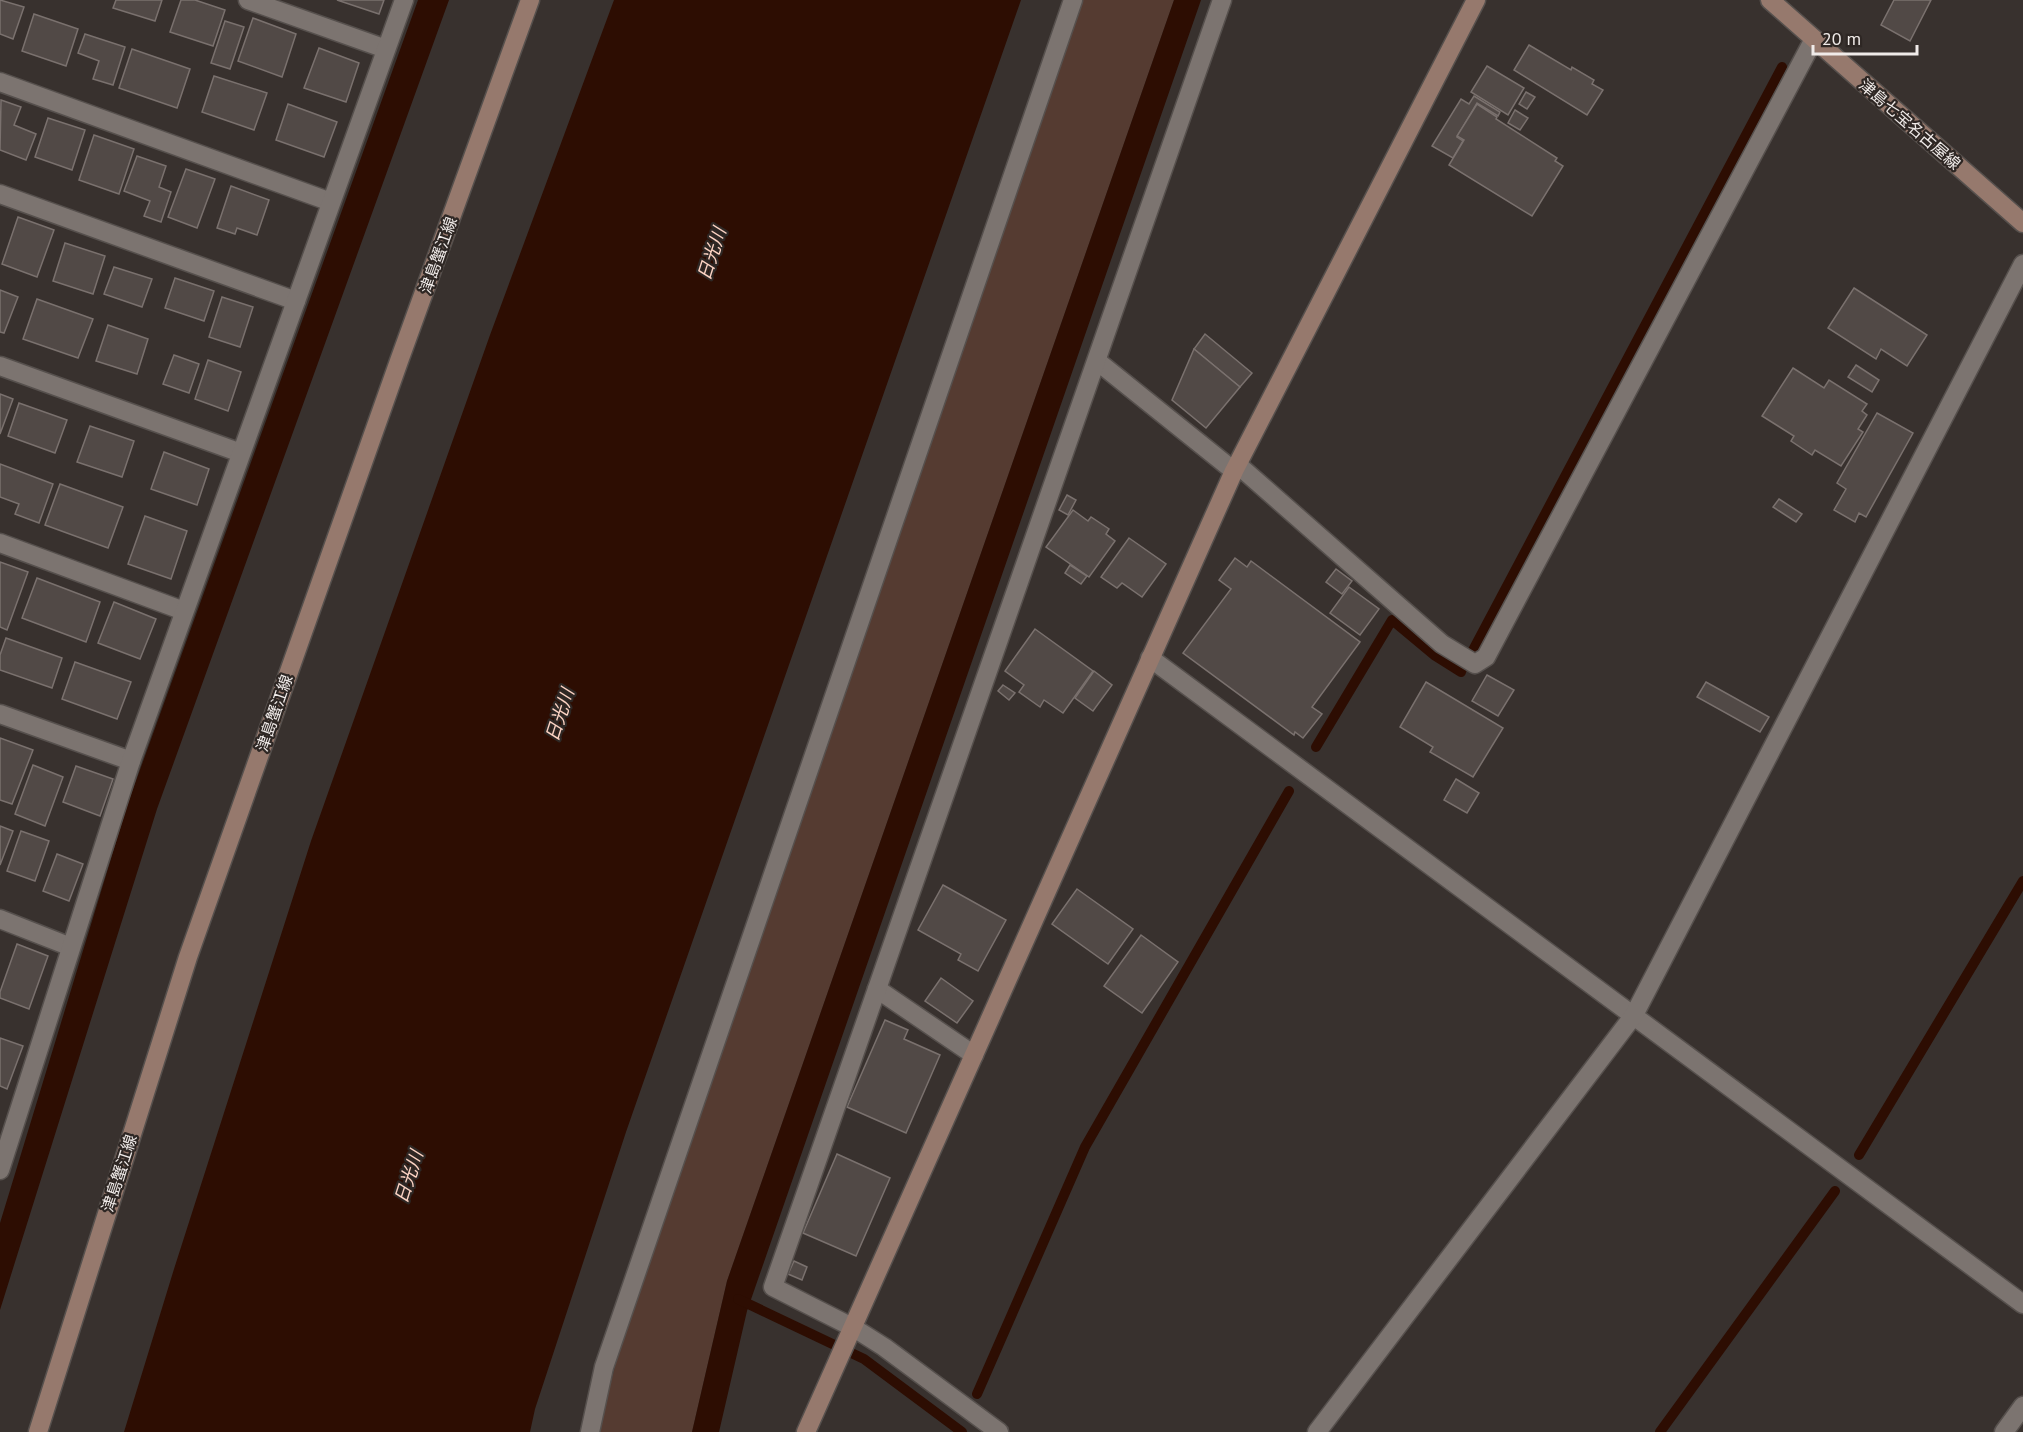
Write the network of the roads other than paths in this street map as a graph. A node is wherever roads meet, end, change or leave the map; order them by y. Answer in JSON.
{"nodes":[{"id":1,"x":248,"y":0,"type":"edge"},
{"id":2,"x":404,"y":0,"type":"edge"},
{"id":3,"x":530,"y":0,"type":"edge"},
{"id":4,"x":1073,"y":0,"type":"edge"},
{"id":5,"x":1222,"y":0,"type":"edge"},
{"id":6,"x":1476,"y":0,"type":"edge"},
{"id":7,"x":1770,"y":0,"type":"edge"},
{"id":8,"x":1814,"y":39,"type":"junction"},
{"id":9,"x":386,"y":50,"type":"junction"},
{"id":10,"x":0,"y":82,"type":"edge"},
{"id":11,"x":0,"y":194,"type":"edge"},
{"id":12,"x":331,"y":202,"type":"junction"},
{"id":13,"x":2023,"y":223,"type":"edge"},
{"id":14,"x":2023,"y":264,"type":"edge"},
{"id":15,"x":296,"y":301,"type":"junction"},
{"id":16,"x":1097,"y":361,"type":"junction"},
{"id":17,"x":0,"y":366,"type":"edge"},
{"id":18,"x":241,"y":453,"type":"junction"},
{"id":19,"x":1236,"y":468,"type":"junction"},
{"id":20,"x":0,"y":543,"type":"edge"},
{"id":21,"x":184,"y":611,"type":"junction"},
{"id":22,"x":1150,"y":658,"type":"junction"},
{"id":23,"x":0,"y":714,"type":"edge"},
{"id":24,"x":131,"y":761,"type":"junction"},
{"id":25,"x":0,"y":919,"type":"edge"},
{"id":26,"x":71,"y":947,"type":"junction"},
{"id":27,"x":877,"y":989,"type":"junction"},
{"id":28,"x":1634,"y":1015,"type":"junction"},
{"id":29,"x":974,"y":1055,"type":"junction"},
{"id":30,"x":7,"y":1126,"type":"edge"},
{"id":31,"x":0,"y":1170,"type":"edge"},
{"id":32,"x":2023,"y":1304,"type":"edge"},
{"id":33,"x":852,"y":1331,"type":"junction"},
{"id":34,"x":2023,"y":1406,"type":"edge"},
{"id":35,"x":38,"y":1432,"type":"edge"},
{"id":36,"x":590,"y":1432,"type":"edge"},
{"id":37,"x":806,"y":1432,"type":"edge"},
{"id":38,"x":999,"y":1432,"type":"edge"},
{"id":39,"x":1317,"y":1432,"type":"edge"},
{"id":40,"x":2004,"y":1432,"type":"edge"}],
"edges":[{"from":1,"to":9,"type":"street"},
{"from":2,"to":9,"type":"street"},
{"from":3,"to":35,"type":"main road","name":"津島蟹江線"},
{"from":4,"to":36,"type":"street"},
{"from":5,"to":16,"type":"street"},
{"from":6,"to":19,"type":"main road"},
{"from":7,"to":8,"type":"main road","name":"津島七宝名古屋線"},
{"from":8,"to":13,"type":"main road","name":"津島七宝名古屋線"},
{"from":8,"to":19,"type":"street"},
{"from":9,"to":12,"type":"street"},
{"from":10,"to":12,"type":"street"},
{"from":11,"to":15,"type":"street"},
{"from":12,"to":15,"type":"street"},
{"from":14,"to":28,"type":"street"},
{"from":15,"to":18,"type":"street"},
{"from":16,"to":19,"type":"street"},
{"from":16,"to":27,"type":"street"},
{"from":17,"to":18,"type":"street"},
{"from":18,"to":21,"type":"street"},
{"from":19,"to":22,"type":"main road"},
{"from":20,"to":21,"type":"street"},
{"from":21,"to":24,"type":"street"},
{"from":22,"to":28,"type":"street"},
{"from":22,"to":29,"type":"main road"},
{"from":23,"to":24,"type":"street"},
{"from":24,"to":26,"type":"street"},
{"from":25,"to":26,"type":"street"},
{"from":26,"to":30,"type":"street"},
{"from":27,"to":29,"type":"street"},
{"from":27,"to":33,"type":"street"},
{"from":28,"to":32,"type":"street"},
{"from":28,"to":39,"type":"street"},
{"from":29,"to":33,"type":"main road"},
{"from":30,"to":31,"type":"street"},
{"from":33,"to":37,"type":"main road"},
{"from":33,"to":38,"type":"street"},
{"from":34,"to":40,"type":"street"}]}
